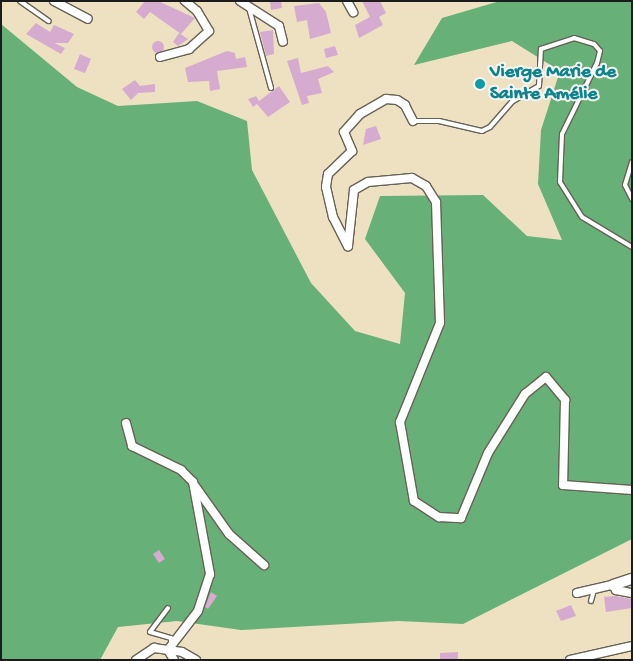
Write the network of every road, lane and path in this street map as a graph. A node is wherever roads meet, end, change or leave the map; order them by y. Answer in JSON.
{"nodes":[{"id":1,"x":20,"y":1,"type":"edge"},
{"id":2,"x":54,"y":1,"type":"edge"},
{"id":3,"x":184,"y":1,"type":"edge"},
{"id":4,"x":240,"y":1,"type":"edge"},
{"id":5,"x":347,"y":1,"type":"edge"},
{"id":6,"x":248,"y":5,"type":"junction"},
{"id":7,"x":353,"y":12,"type":"dead end"},
{"id":8,"x":88,"y":19,"type":"dead end"},
{"id":9,"x":48,"y":21,"type":"dead end"},
{"id":10,"x":283,"y":42,"type":"dead end"},
{"id":11,"x":160,"y":57,"type":"dead end"},
{"id":12,"x":271,"y":88,"type":"dead end"},
{"id":13,"x":413,"y":121,"type":"joint"},
{"id":14,"x":632,"y":162,"type":"edge"},
{"id":15,"x":632,"y":199,"type":"edge"},
{"id":16,"x":632,"y":247,"type":"edge"},
{"id":17,"x":126,"y":423,"type":"dead end"},
{"id":18,"x":193,"y":482,"type":"junction"},
{"id":19,"x":632,"y":490,"type":"edge"},
{"id":20,"x":264,"y":565,"type":"dead end"},
{"id":21,"x":632,"y":579,"type":"edge"},
{"id":22,"x":613,"y":585,"type":"junction"},
{"id":23,"x":594,"y":588,"type":"junction"},
{"id":24,"x":577,"y":593,"type":"dead end"},
{"id":25,"x":632,"y":593,"type":"edge"},
{"id":26,"x":591,"y":600,"type":"dead end"},
{"id":27,"x":168,"y":608,"type":"dead end"},
{"id":28,"x":632,"y":646,"type":"edge"},
{"id":29,"x":170,"y":648,"type":"junction"},
{"id":30,"x":136,"y":660,"type":"edge"},
{"id":31,"x":174,"y":660,"type":"edge"},
{"id":32,"x":196,"y":660,"type":"edge"},
{"id":33,"x":570,"y":660,"type":"edge"}],
"edges":[{"from":1,"to":9,"type":"lane"},
{"from":2,"to":8,"type":"street"},
{"from":3,"to":11,"type":"street"},
{"from":4,"to":6,"type":"street"},
{"from":5,"to":7,"type":"street"},
{"from":6,"to":10,"type":"street"},
{"from":6,"to":12,"type":"lane"},
{"from":13,"to":16,"type":"lane"},
{"from":13,"to":19,"type":"street"},
{"from":14,"to":15,"type":"lane"},
{"from":17,"to":18,"type":"street"},
{"from":18,"to":20,"type":"street"},
{"from":18,"to":29,"type":"street"},
{"from":21,"to":22,"type":"street"},
{"from":22,"to":23,"type":"street"},
{"from":22,"to":25,"type":"street"},
{"from":23,"to":24,"type":"street"},
{"from":23,"to":26,"type":"lane"},
{"from":27,"to":29,"type":"lane"},
{"from":28,"to":33,"type":"street"},
{"from":29,"to":30,"type":"street"},
{"from":29,"to":31,"type":"street"},
{"from":29,"to":32,"type":"street"}]}
